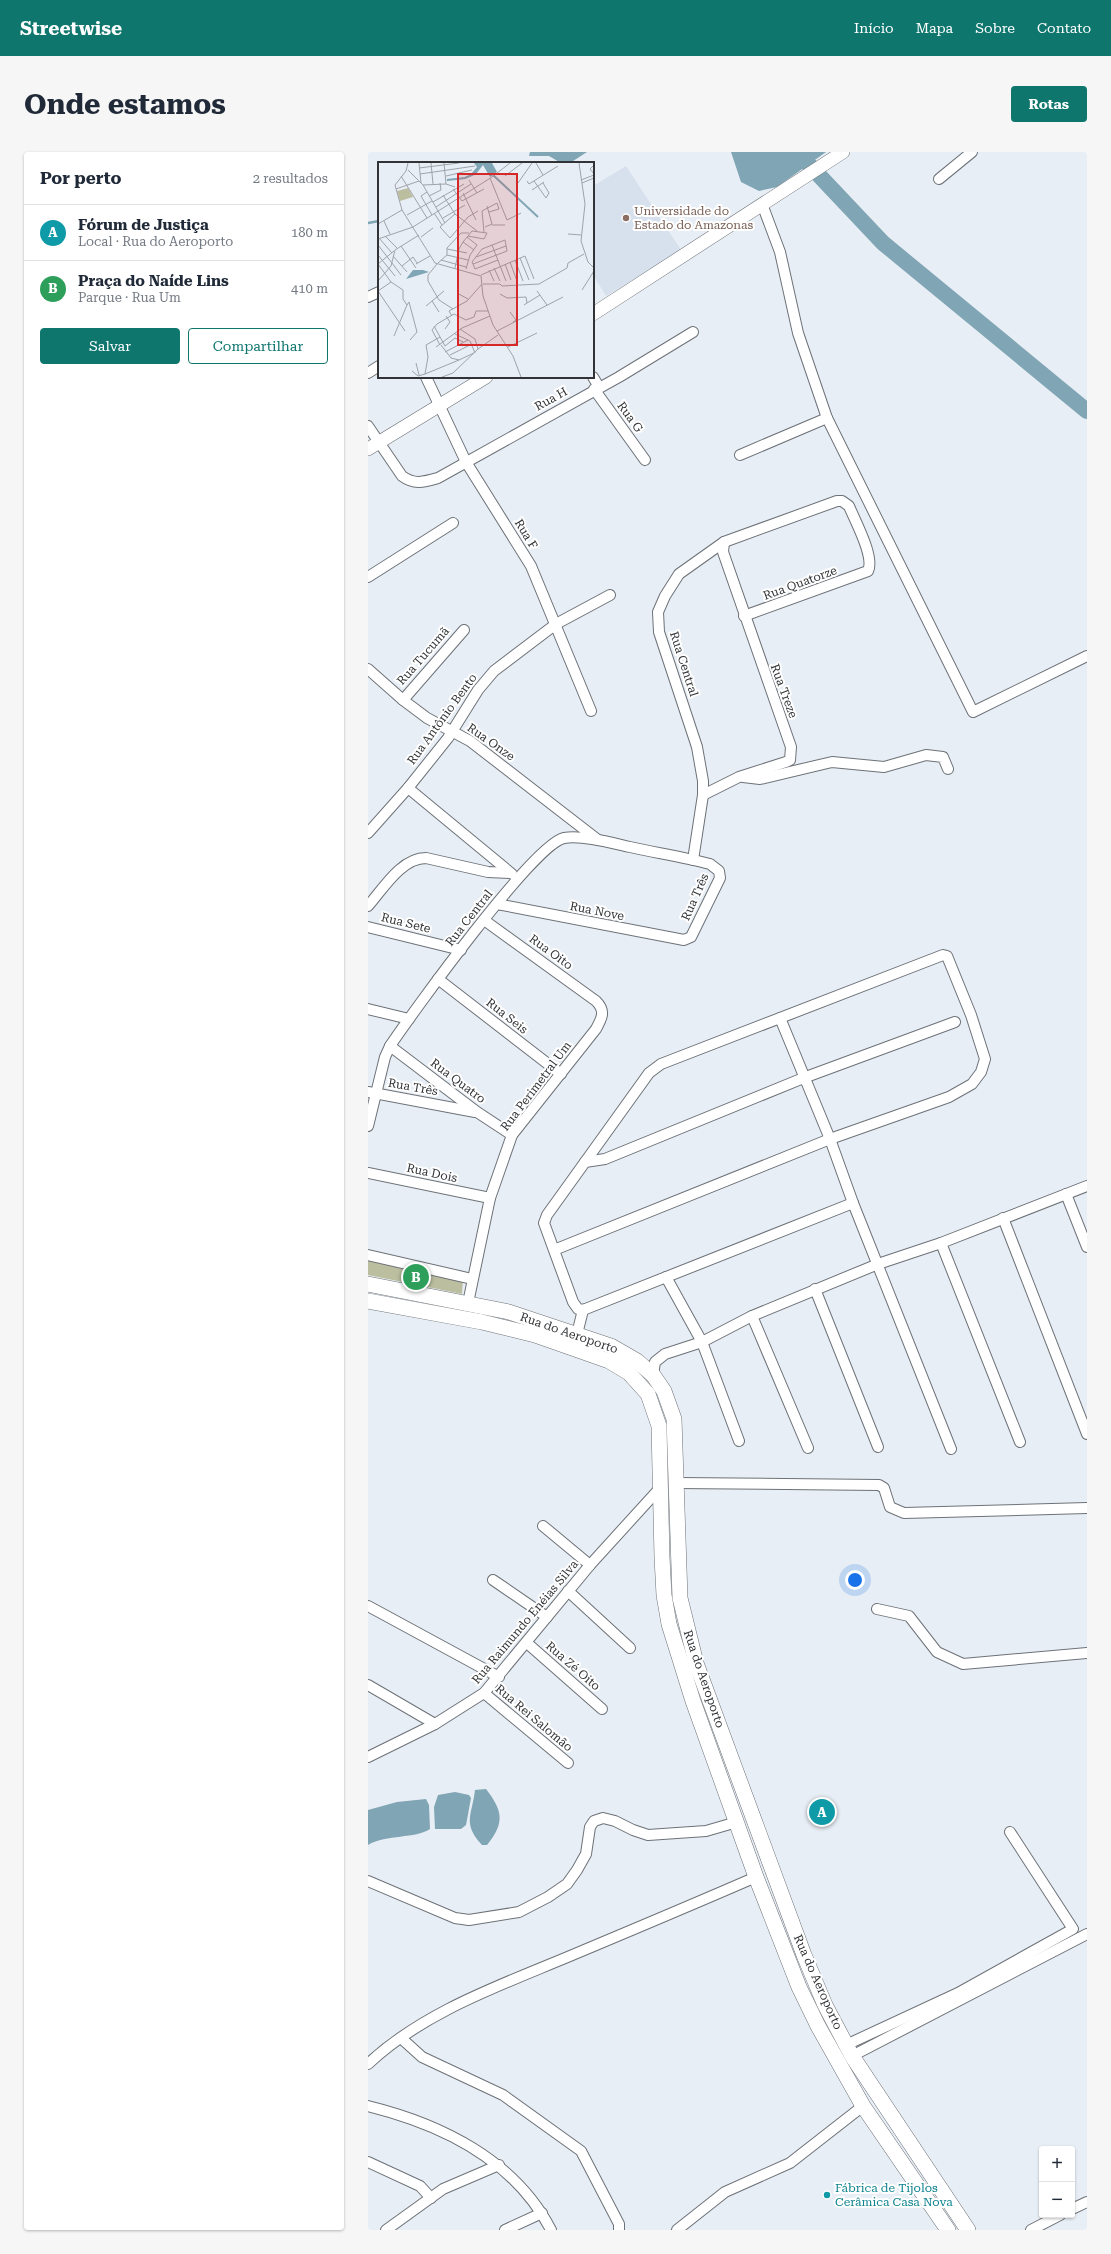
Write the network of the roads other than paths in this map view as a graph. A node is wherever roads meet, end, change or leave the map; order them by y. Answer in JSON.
{"nodes":[{"id":1,"x":843,"y":152,"type":"edge"},
{"id":2,"x":972,"y":152,"type":"edge"},
{"id":3,"x":939,"y":178,"type":"dead end"},
{"id":4,"x":762,"y":204,"type":"junction"},
{"id":5,"x":378,"y":292,"type":"edge"},
{"id":6,"x":368,"y":297,"type":"edge"},
{"id":7,"x":594,"y":313,"type":"edge"},
{"id":8,"x":693,"y":332,"type":"dead end"},
{"id":9,"x":378,"y":367,"type":"edge"},
{"id":10,"x":368,"y":373,"type":"edge"},
{"id":11,"x":426,"y":378,"type":"edge"},
{"id":12,"x":484,"y":378,"type":"edge"},
{"id":13,"x":593,"y":378,"type":"edge"},
{"id":14,"x":596,"y":388,"type":"junction"},
{"id":15,"x":438,"y":404,"type":"junction"},
{"id":16,"x":827,"y":418,"type":"junction"},
{"id":17,"x":368,"y":426,"type":"edge"},
{"id":18,"x":373,"y":446,"type":"edge"},
{"id":19,"x":740,"y":455,"type":"dead end"},
{"id":20,"x":645,"y":460,"type":"dead end"},
{"id":21,"x":466,"y":462,"type":"junction"},
{"id":22,"x":453,"y":523,"type":"dead end"},
{"id":23,"x":724,"y":542,"type":"junction"},
{"id":24,"x":864,"y":574,"type":"joint"},
{"id":25,"x":368,"y":577,"type":"edge"},
{"id":26,"x":610,"y":595,"type":"dead end"},
{"id":27,"x":744,"y":616,"type":"junction"},
{"id":28,"x":556,"y":624,"type":"junction"},
{"id":29,"x":464,"y":630,"type":"dead end"},
{"id":30,"x":1087,"y":656,"type":"edge"},
{"id":31,"x":368,"y":669,"type":"edge"},
{"id":32,"x":403,"y":700,"type":"junction"},
{"id":33,"x":591,"y":710,"type":"dead end"},
{"id":34,"x":452,"y":732,"type":"junction"},
{"id":35,"x":948,"y":769,"type":"dead end"},
{"id":36,"x":739,"y":777,"type":"junction"},
{"id":37,"x":408,"y":788,"type":"junction"},
{"id":38,"x":703,"y":795,"type":"junction"},
{"id":39,"x":368,"y":833,"type":"edge"},
{"id":40,"x":598,"y":840,"type":"junction"},
{"id":41,"x":671,"y":856,"type":"joint"},
{"id":42,"x":693,"y":860,"type":"junction"},
{"id":43,"x":514,"y":876,"type":"junction"},
{"id":44,"x":497,"y":904,"type":"junction"},
{"id":45,"x":368,"y":906,"type":"edge"},
{"id":46,"x":484,"y":920,"type":"junction"},
{"id":47,"x":368,"y":927,"type":"edge"},
{"id":48,"x":692,"y":937,"type":"joint"},
{"id":49,"x":461,"y":950,"type":"junction"},
{"id":50,"x":438,"y":979,"type":"junction"},
{"id":51,"x":601,"y":1006,"type":"joint"},
{"id":52,"x":368,"y":1009,"type":"edge"},
{"id":53,"x":409,"y":1018,"type":"junction"},
{"id":54,"x":780,"y":1018,"type":"junction"},
{"id":55,"x":955,"y":1022,"type":"dead end"},
{"id":56,"x":390,"y":1046,"type":"junction"},
{"id":57,"x":561,"y":1074,"type":"junction"},
{"id":58,"x":806,"y":1077,"type":"junction"},
{"id":59,"x":372,"y":1093,"type":"edge"},
{"id":60,"x":477,"y":1112,"type":"junction"},
{"id":61,"x":368,"y":1126,"type":"edge"},
{"id":62,"x":512,"y":1135,"type":"junction"},
{"id":63,"x":830,"y":1139,"type":"junction"},
{"id":64,"x":585,"y":1162,"type":"junction"},
{"id":65,"x":368,"y":1173,"type":"edge"},
{"id":66,"x":1087,"y":1186,"type":"edge"},
{"id":67,"x":1066,"y":1194,"type":"junction"},
{"id":68,"x":490,"y":1198,"type":"junction"},
{"id":69,"x":853,"y":1203,"type":"junction"},
{"id":70,"x":1004,"y":1218,"type":"junction"},
{"id":71,"x":941,"y":1243,"type":"junction"},
{"id":72,"x":1087,"y":1247,"type":"edge"},
{"id":73,"x":554,"y":1250,"type":"junction"},
{"id":74,"x":368,"y":1255,"type":"edge"},
{"id":75,"x":878,"y":1264,"type":"junction"},
{"id":76,"x":666,"y":1277,"type":"junction"},
{"id":77,"x":472,"y":1279,"type":"junction"},
{"id":78,"x":368,"y":1284,"type":"edge"},
{"id":79,"x":815,"y":1289,"type":"junction"},
{"id":80,"x":368,"y":1300,"type":"edge"},
{"id":81,"x":468,"y":1302,"type":"junction"},
{"id":82,"x":583,"y":1310,"type":"junction"},
{"id":83,"x":752,"y":1316,"type":"junction"},
{"id":84,"x":577,"y":1334,"type":"junction"},
{"id":85,"x":702,"y":1342,"type":"junction"},
{"id":86,"x":653,"y":1375,"type":"junction"},
{"id":87,"x":1087,"y":1434,"type":"edge"},
{"id":88,"x":739,"y":1441,"type":"dead end"},
{"id":89,"x":1020,"y":1442,"type":"dead end"},
{"id":90,"x":878,"y":1447,"type":"dead end"},
{"id":91,"x":808,"y":1448,"type":"dead end"},
{"id":92,"x":951,"y":1449,"type":"dead end"},
{"id":93,"x":676,"y":1483,"type":"junction"},
{"id":94,"x":660,"y":1488,"type":"junction"},
{"id":95,"x":1087,"y":1508,"type":"edge"},
{"id":96,"x":543,"y":1526,"type":"dead end"},
{"id":97,"x":662,"y":1557,"type":"junction"},
{"id":98,"x":678,"y":1557,"type":"junction"},
{"id":99,"x":590,"y":1565,"type":"junction"},
{"id":100,"x":493,"y":1580,"type":"dead end"},
{"id":101,"x":568,"y":1591,"type":"junction"},
{"id":102,"x":368,"y":1606,"type":"edge"},
{"id":103,"x":877,"y":1609,"type":"dead end"},
{"id":104,"x":547,"y":1617,"type":"junction"},
{"id":105,"x":527,"y":1643,"type":"junction"},
{"id":106,"x":630,"y":1648,"type":"dead end"},
{"id":107,"x":1087,"y":1653,"type":"edge"},
{"id":108,"x":499,"y":1677,"type":"junction"},
{"id":109,"x":368,"y":1685,"type":"edge"},
{"id":110,"x":484,"y":1692,"type":"junction"},
{"id":111,"x":602,"y":1709,"type":"dead end"},
{"id":112,"x":435,"y":1724,"type":"junction"},
{"id":113,"x":368,"y":1757,"type":"edge"},
{"id":114,"x":568,"y":1763,"type":"dead end"},
{"id":115,"x":737,"y":1822,"type":"junction"},
{"id":116,"x":1010,"y":1832,"type":"dead end"},
{"id":117,"x":756,"y":1877,"type":"junction"},
{"id":118,"x":368,"y":1881,"type":"edge"},
{"id":119,"x":783,"y":1900,"type":"junction"},
{"id":120,"x":768,"y":1907,"type":"junction"},
{"id":121,"x":1087,"y":1934,"type":"edge"},
{"id":122,"x":401,"y":2038,"type":"junction"},
{"id":123,"x":849,"y":2050,"type":"junction"},
{"id":124,"x":368,"y":2064,"type":"edge"},
{"id":125,"x":368,"y":2106,"type":"edge"},
{"id":126,"x":863,"y":2106,"type":"junction"},
{"id":127,"x":368,"y":2162,"type":"edge"},
{"id":128,"x":499,"y":2165,"type":"junction"},
{"id":129,"x":431,"y":2198,"type":"junction"},
{"id":130,"x":1087,"y":2202,"type":"edge"},
{"id":131,"x":1075,"y":2208,"type":"edge"},
{"id":132,"x":542,"y":2213,"type":"junction"},
{"id":133,"x":1054,"y":2218,"type":"edge"},
{"id":134,"x":386,"y":2230,"type":"edge"},
{"id":135,"x":505,"y":2230,"type":"edge"},
{"id":136,"x":551,"y":2230,"type":"edge"},
{"id":137,"x":619,"y":2230,"type":"edge"},
{"id":138,"x":677,"y":2230,"type":"edge"},
{"id":139,"x":948,"y":2230,"type":"edge"},
{"id":140,"x":968,"y":2230,"type":"edge"},
{"id":141,"x":1031,"y":2230,"type":"edge"}],
"edges":[{"from":1,"to":4,"type":"street"},
{"from":2,"to":3,"type":"street"},
{"from":4,"to":7,"type":"street"},
{"from":4,"to":16,"type":"street"},
{"from":5,"to":6,"type":"street"},
{"from":8,"to":14,"type":"street","name":"Rua H"},
{"from":9,"to":10,"type":"street"},
{"from":11,"to":15,"type":"street","name":"Rua F"},
{"from":12,"to":15,"type":"street"},
{"from":13,"to":14,"type":"street","name":"Rua G"},
{"from":14,"to":20,"type":"street","name":"Rua G"},
{"from":14,"to":21,"type":"street","name":"Rua H"},
{"from":15,"to":18,"type":"street"},
{"from":15,"to":21,"type":"street","name":"Rua F"},
{"from":16,"to":19,"type":"street"},
{"from":16,"to":30,"type":"street"},
{"from":17,"to":18,"type":"street"},
{"from":18,"to":21,"type":"street","name":"Rua H"},
{"from":21,"to":28,"type":"street","name":"Rua F"},
{"from":22,"to":25,"type":"street"},
{"from":23,"to":24,"type":"street","name":"Rua Central"},
{"from":23,"to":27,"type":"street","name":"Rua Treze"},
{"from":23,"to":38,"type":"street","name":"Rua Central"},
{"from":24,"to":27,"type":"street","name":"Rua Quatorze"},
{"from":26,"to":28,"type":"street","name":"Rua Antônio Bento"},
{"from":27,"to":36,"type":"street","name":"Rua Treze"},
{"from":28,"to":33,"type":"street","name":"Rua F"},
{"from":28,"to":34,"type":"street","name":"Rua Antônio Bento"},
{"from":29,"to":32,"type":"street","name":"Rua Tucumã"},
{"from":31,"to":32,"type":"street","name":"Rua Onze"},
{"from":32,"to":34,"type":"street","name":"Rua Onze"},
{"from":34,"to":37,"type":"street","name":"Rua Antônio Bento"},
{"from":34,"to":40,"type":"street","name":"Rua Onze"},
{"from":35,"to":36,"type":"street"},
{"from":36,"to":38,"type":"street","name":"Rua Treze"},
{"from":37,"to":39,"type":"street","name":"Rua Antônio Bento"},
{"from":37,"to":43,"type":"street"},
{"from":38,"to":42,"type":"street","name":"Rua Central"},
{"from":40,"to":41,"type":"street","name":"Rua Central"},
{"from":40,"to":43,"type":"street","name":"Rua Central"},
{"from":41,"to":42,"type":"street","name":"Rua Três"},
{"from":42,"to":48,"type":"street","name":"Rua Três"},
{"from":43,"to":44,"type":"street","name":"Rua Central"},
{"from":43,"to":45,"type":"street"},
{"from":44,"to":46,"type":"street","name":"Rua Central"},
{"from":44,"to":48,"type":"street","name":"Rua Nove"},
{"from":46,"to":49,"type":"street","name":"Rua Central"},
{"from":46,"to":51,"type":"street","name":"Rua Oito"},
{"from":47,"to":49,"type":"street","name":"Rua Sete"},
{"from":49,"to":50,"type":"street","name":"Rua Central"},
{"from":50,"to":53,"type":"street","name":"Rua Central"},
{"from":50,"to":57,"type":"street","name":"Rua Seis"},
{"from":51,"to":57,"type":"street","name":"Rua Perimetral Um"},
{"from":52,"to":53,"type":"street"},
{"from":53,"to":56,"type":"street","name":"Rua Central"},
{"from":54,"to":58,"type":"street"},
{"from":54,"to":63,"type":"street"},
{"from":54,"to":64,"type":"street"},
{"from":55,"to":58,"type":"street"},
{"from":56,"to":59,"type":"street","name":"Rua Central"},
{"from":56,"to":60,"type":"street","name":"Rua Quatro"},
{"from":57,"to":62,"type":"street","name":"Rua Perimetral Um"},
{"from":58,"to":63,"type":"street"},
{"from":58,"to":64,"type":"street"},
{"from":59,"to":60,"type":"street","name":"Rua Três"},
{"from":59,"to":61,"type":"street","name":"Rua Central"},
{"from":60,"to":62,"type":"street","name":"Rua Quatro"},
{"from":62,"to":68,"type":"street","name":"Rua Perimetral Um"},
{"from":63,"to":69,"type":"street"},
{"from":63,"to":73,"type":"street"},
{"from":64,"to":73,"type":"street"},
{"from":65,"to":68,"type":"street","name":"Rua Dois"},
{"from":66,"to":67,"type":"street"},
{"from":67,"to":70,"type":"street"},
{"from":67,"to":72,"type":"street"},
{"from":68,"to":77,"type":"street","name":"Rua Perimetral Um"},
{"from":69,"to":75,"type":"street"},
{"from":69,"to":76,"type":"street"},
{"from":70,"to":71,"type":"street"},
{"from":70,"to":87,"type":"street"},
{"from":71,"to":75,"type":"street"},
{"from":71,"to":89,"type":"street"},
{"from":73,"to":82,"type":"street"},
{"from":74,"to":77,"type":"street"},
{"from":75,"to":79,"type":"street"},
{"from":75,"to":92,"type":"street"},
{"from":76,"to":82,"type":"street"},
{"from":76,"to":85,"type":"street"},
{"from":77,"to":81,"type":"street","name":"Rua Perimetral Um"},
{"from":78,"to":81,"type":"main road","name":"Rua do Aeroporto"},
{"from":79,"to":83,"type":"street"},
{"from":79,"to":90,"type":"street"},
{"from":80,"to":94,"type":"main road","name":"Rua do Aeroporto"},
{"from":81,"to":84,"type":"main road","name":"Rua do Aeroporto"},
{"from":82,"to":84,"type":"street"},
{"from":83,"to":85,"type":"street"},
{"from":83,"to":91,"type":"street"},
{"from":84,"to":86,"type":"main road","name":"Rua do Aeroporto"},
{"from":85,"to":86,"type":"street"},
{"from":85,"to":88,"type":"street"},
{"from":86,"to":93,"type":"main road","name":"Rua do Aeroporto"},
{"from":93,"to":95,"type":"street"},
{"from":93,"to":98,"type":"main road","name":"Rua do Aeroporto"},
{"from":94,"to":97,"type":"main road","name":"Rua do Aeroporto"},
{"from":94,"to":99,"type":"street","name":"Rua Raimundo Enéias Silva"},
{"from":96,"to":99,"type":"street"},
{"from":97,"to":98,"type":"main road"},
{"from":97,"to":115,"type":"main road","name":"Rua do Aeroporto"},
{"from":98,"to":119,"type":"main road","name":"Rua do Aeroporto"},
{"from":99,"to":101,"type":"street","name":"Rua Raimundo Enéias Silva"},
{"from":100,"to":104,"type":"street"},
{"from":101,"to":104,"type":"street","name":"Rua Raimundo Enéias Silva"},
{"from":101,"to":106,"type":"street"},
{"from":102,"to":108,"type":"street"},
{"from":103,"to":107,"type":"street"},
{"from":104,"to":105,"type":"street","name":"Rua Raimundo Enéias Silva"},
{"from":105,"to":108,"type":"street","name":"Rua Raimundo Enéias Silva"},
{"from":105,"to":111,"type":"street","name":"Rua Zé Oito"},
{"from":108,"to":110,"type":"street","name":"Rua Raimundo Enéias Silva"},
{"from":109,"to":112,"type":"street"},
{"from":110,"to":112,"type":"street","name":"Rua Raimundo Enéias Silva"},
{"from":110,"to":114,"type":"street","name":"Rua Rei Salomão"},
{"from":112,"to":113,"type":"street","name":"Rua Raimundo Enéias Silva"},
{"from":115,"to":117,"type":"main road","name":"Rua do Aeroporto"},
{"from":115,"to":118,"type":"street"},
{"from":116,"to":123,"type":"street"},
{"from":117,"to":120,"type":"main road","name":"Rua do Aeroporto"},
{"from":117,"to":122,"type":"street"},
{"from":119,"to":120,"type":"main road"},
{"from":119,"to":123,"type":"main road","name":"Rua do Aeroporto"},
{"from":120,"to":126,"type":"main road","name":"Rua do Aeroporto"},
{"from":121,"to":123,"type":"street"},
{"from":122,"to":124,"type":"street"},
{"from":122,"to":137,"type":"street"},
{"from":123,"to":140,"type":"main road","name":"Rua do Aeroporto"},
{"from":125,"to":128,"type":"street"},
{"from":126,"to":138,"type":"street"},
{"from":126,"to":139,"type":"main road","name":"Rua do Aeroporto"},
{"from":127,"to":129,"type":"street"},
{"from":128,"to":129,"type":"street"},
{"from":128,"to":132,"type":"street"},
{"from":129,"to":134,"type":"street"},
{"from":130,"to":131,"type":"street"},
{"from":132,"to":135,"type":"street"},
{"from":132,"to":136,"type":"street"},
{"from":133,"to":141,"type":"street"}]}
